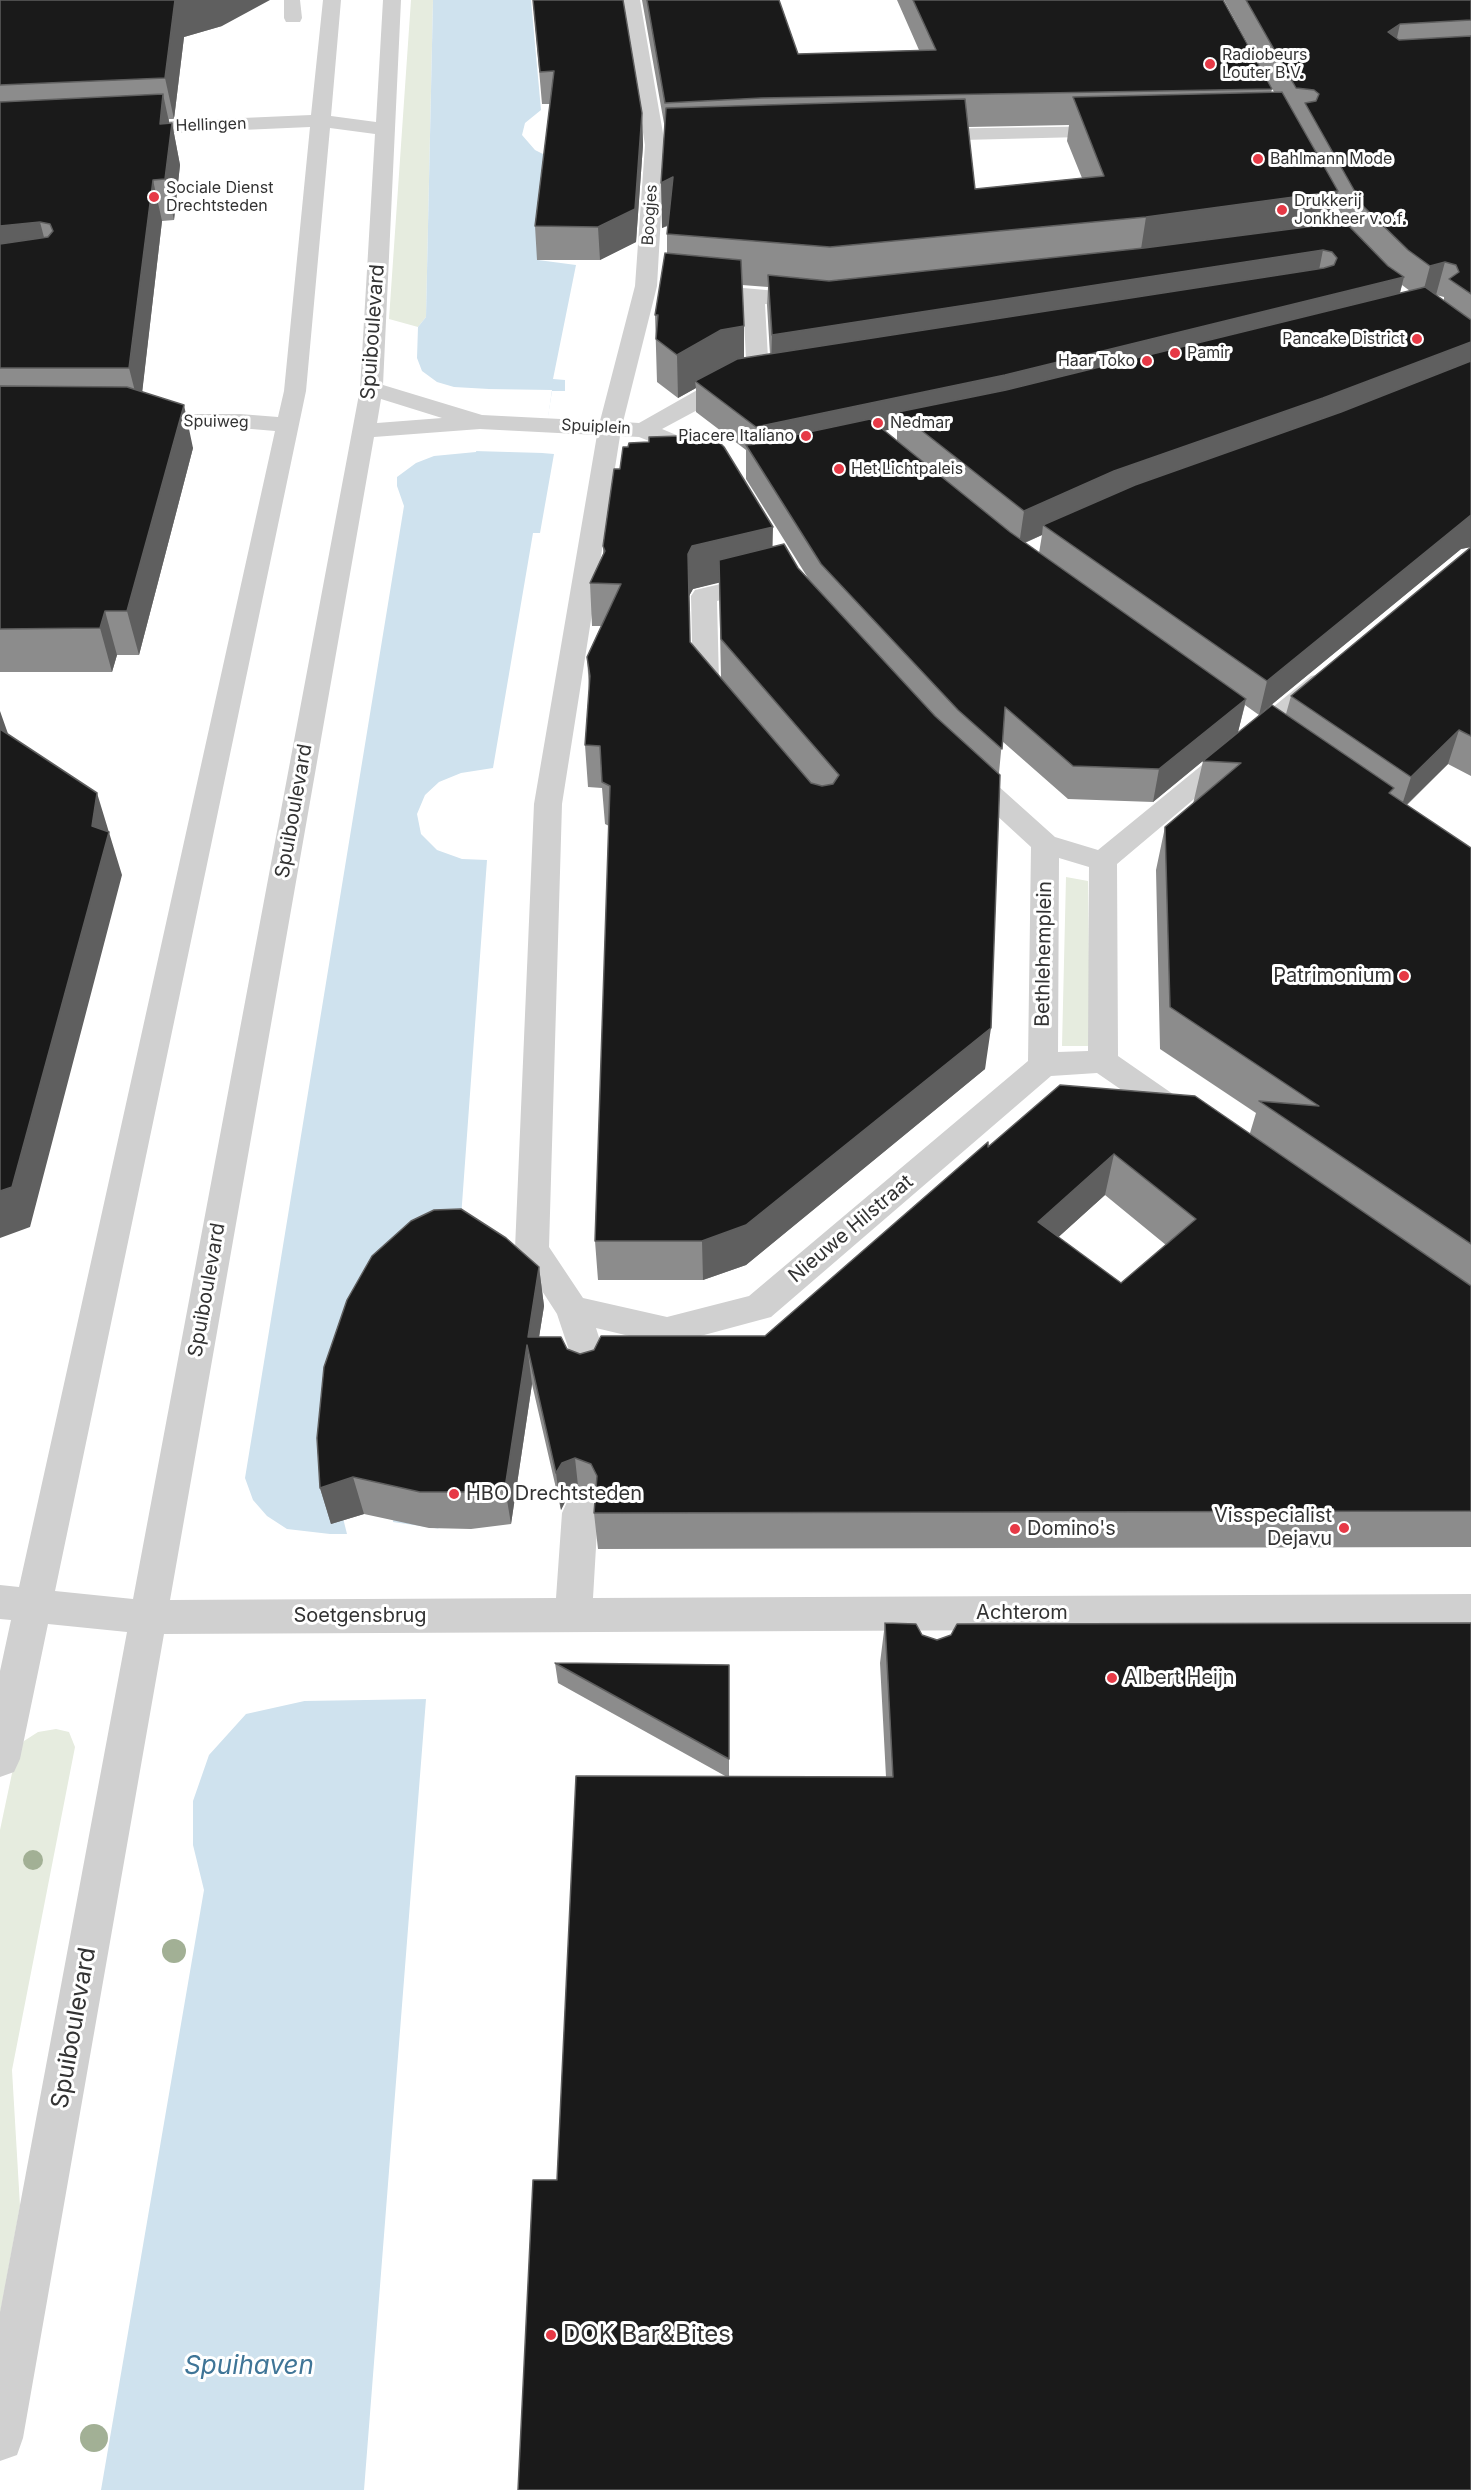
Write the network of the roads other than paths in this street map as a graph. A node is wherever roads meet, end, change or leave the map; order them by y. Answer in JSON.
{"nodes":[{"id":1,"x":316,"y":0,"type":"edge"},
{"id":2,"x":332,"y":0,"type":"edge"},
{"id":3,"x":392,"y":0,"type":"edge"},
{"id":4,"x":631,"y":0,"type":"edge"},
{"id":5,"x":314,"y":20,"type":"dead end"},
{"id":6,"x":321,"y":121,"type":"junction"},
{"id":7,"x":386,"y":129,"type":"junction"},
{"id":8,"x":108,"y":130,"type":"edge"},
{"id":9,"x":1128,"y":131,"type":"edge"},
{"id":10,"x":901,"y":135,"type":"edge"},
{"id":11,"x":662,"y":287,"type":"junction"},
{"id":12,"x":754,"y":297,"type":"junction"},
{"id":13,"x":828,"y":302,"type":"edge"},
{"id":14,"x":782,"y":374,"type":"edge"},
{"id":15,"x":758,"y":377,"type":"junction"},
{"id":16,"x":370,"y":389,"type":"junction"},
{"id":17,"x":120,"y":420,"type":"edge"},
{"id":18,"x":480,"y":422,"type":"junction"},
{"id":19,"x":288,"y":425,"type":"junction"},
{"id":20,"x":610,"y":427,"type":"junction"},
{"id":21,"x":364,"y":430,"type":"junction"},
{"id":22,"x":643,"y":430,"type":"junction"},
{"id":23,"x":718,"y":465,"type":"edge"},
{"id":24,"x":791,"y":575,"type":"edge"},
{"id":25,"x":1339,"y":667,"type":"edge"},
{"id":26,"x":736,"y":720,"type":"edge"},
{"id":27,"x":951,"y":759,"type":"edge"},
{"id":28,"x":1045,"y":844,"type":"junction"},
{"id":29,"x":1103,"y":861,"type":"junction"},
{"id":30,"x":1103,"y":1061,"type":"junction"},
{"id":31,"x":1043,"y":1065,"type":"junction"},
{"id":32,"x":1212,"y":1137,"type":"edge"},
{"id":33,"x":572,"y":1309,"type":"junction"},
{"id":34,"x":585,"y":1376,"type":"edge"},
{"id":35,"x":580,"y":1514,"type":"dead end"},
{"id":36,"x":17,"y":1604,"type":"edge"},
{"id":37,"x":1471,"y":1611,"type":"edge"},
{"id":38,"x":573,"y":1615,"type":"junction"},
{"id":39,"x":147,"y":1617,"type":"junction"},
{"id":40,"x":0,"y":1759,"type":"edge"},
{"id":41,"x":0,"y":2438,"type":"edge"}],
"edges":[{"from":1,"to":5,"type":"street"},
{"from":2,"to":6,"type":"street"},
{"from":3,"to":7,"type":"street","name":"Spuiboulevard"},
{"from":4,"to":11,"type":"street","name":"Boogjes"},
{"from":6,"to":7,"type":"street","name":"Hellingen"},
{"from":6,"to":8,"type":"street","name":"Hellingen"},
{"from":6,"to":19,"type":"street"},
{"from":7,"to":16,"type":"street","name":"Spuiboulevard"},
{"from":9,"to":10,"type":"street"},
{"from":11,"to":12,"type":"street"},
{"from":11,"to":20,"type":"street","name":"Boogjes"},
{"from":12,"to":13,"type":"street"},
{"from":12,"to":15,"type":"street"},
{"from":14,"to":15,"type":"street"},
{"from":15,"to":22,"type":"street"},
{"from":16,"to":18,"type":"street"},
{"from":16,"to":21,"type":"street","name":"Spuiboulevard"},
{"from":17,"to":19,"type":"street","name":"Spuiweg"},
{"from":18,"to":20,"type":"street","name":"Spuiplein"},
{"from":18,"to":21,"type":"street"},
{"from":19,"to":36,"type":"street"},
{"from":20,"to":22,"type":"street","name":"Spuiplein"},
{"from":20,"to":33,"type":"street"},
{"from":21,"to":39,"type":"street","name":"Spuiboulevard"},
{"from":22,"to":23,"type":"street","name":"Spuiplein"},
{"from":24,"to":26,"type":"street"},
{"from":25,"to":29,"type":"street"},
{"from":27,"to":28,"type":"street"},
{"from":28,"to":29,"type":"street"},
{"from":28,"to":31,"type":"street","name":"Bethlehemplein"},
{"from":29,"to":30,"type":"street"},
{"from":30,"to":31,"type":"street"},
{"from":30,"to":32,"type":"street"},
{"from":31,"to":33,"type":"street","name":"Nieuwe Hilstraat"},
{"from":33,"to":34,"type":"street"},
{"from":35,"to":38,"type":"street"},
{"from":36,"to":39,"type":"street"},
{"from":36,"to":40,"type":"street"},
{"from":37,"to":38,"type":"street","name":"Achterom"},
{"from":38,"to":39,"type":"street","name":"Soetgensbrug"},
{"from":39,"to":41,"type":"street","name":"Spuiboulevard"}]}
